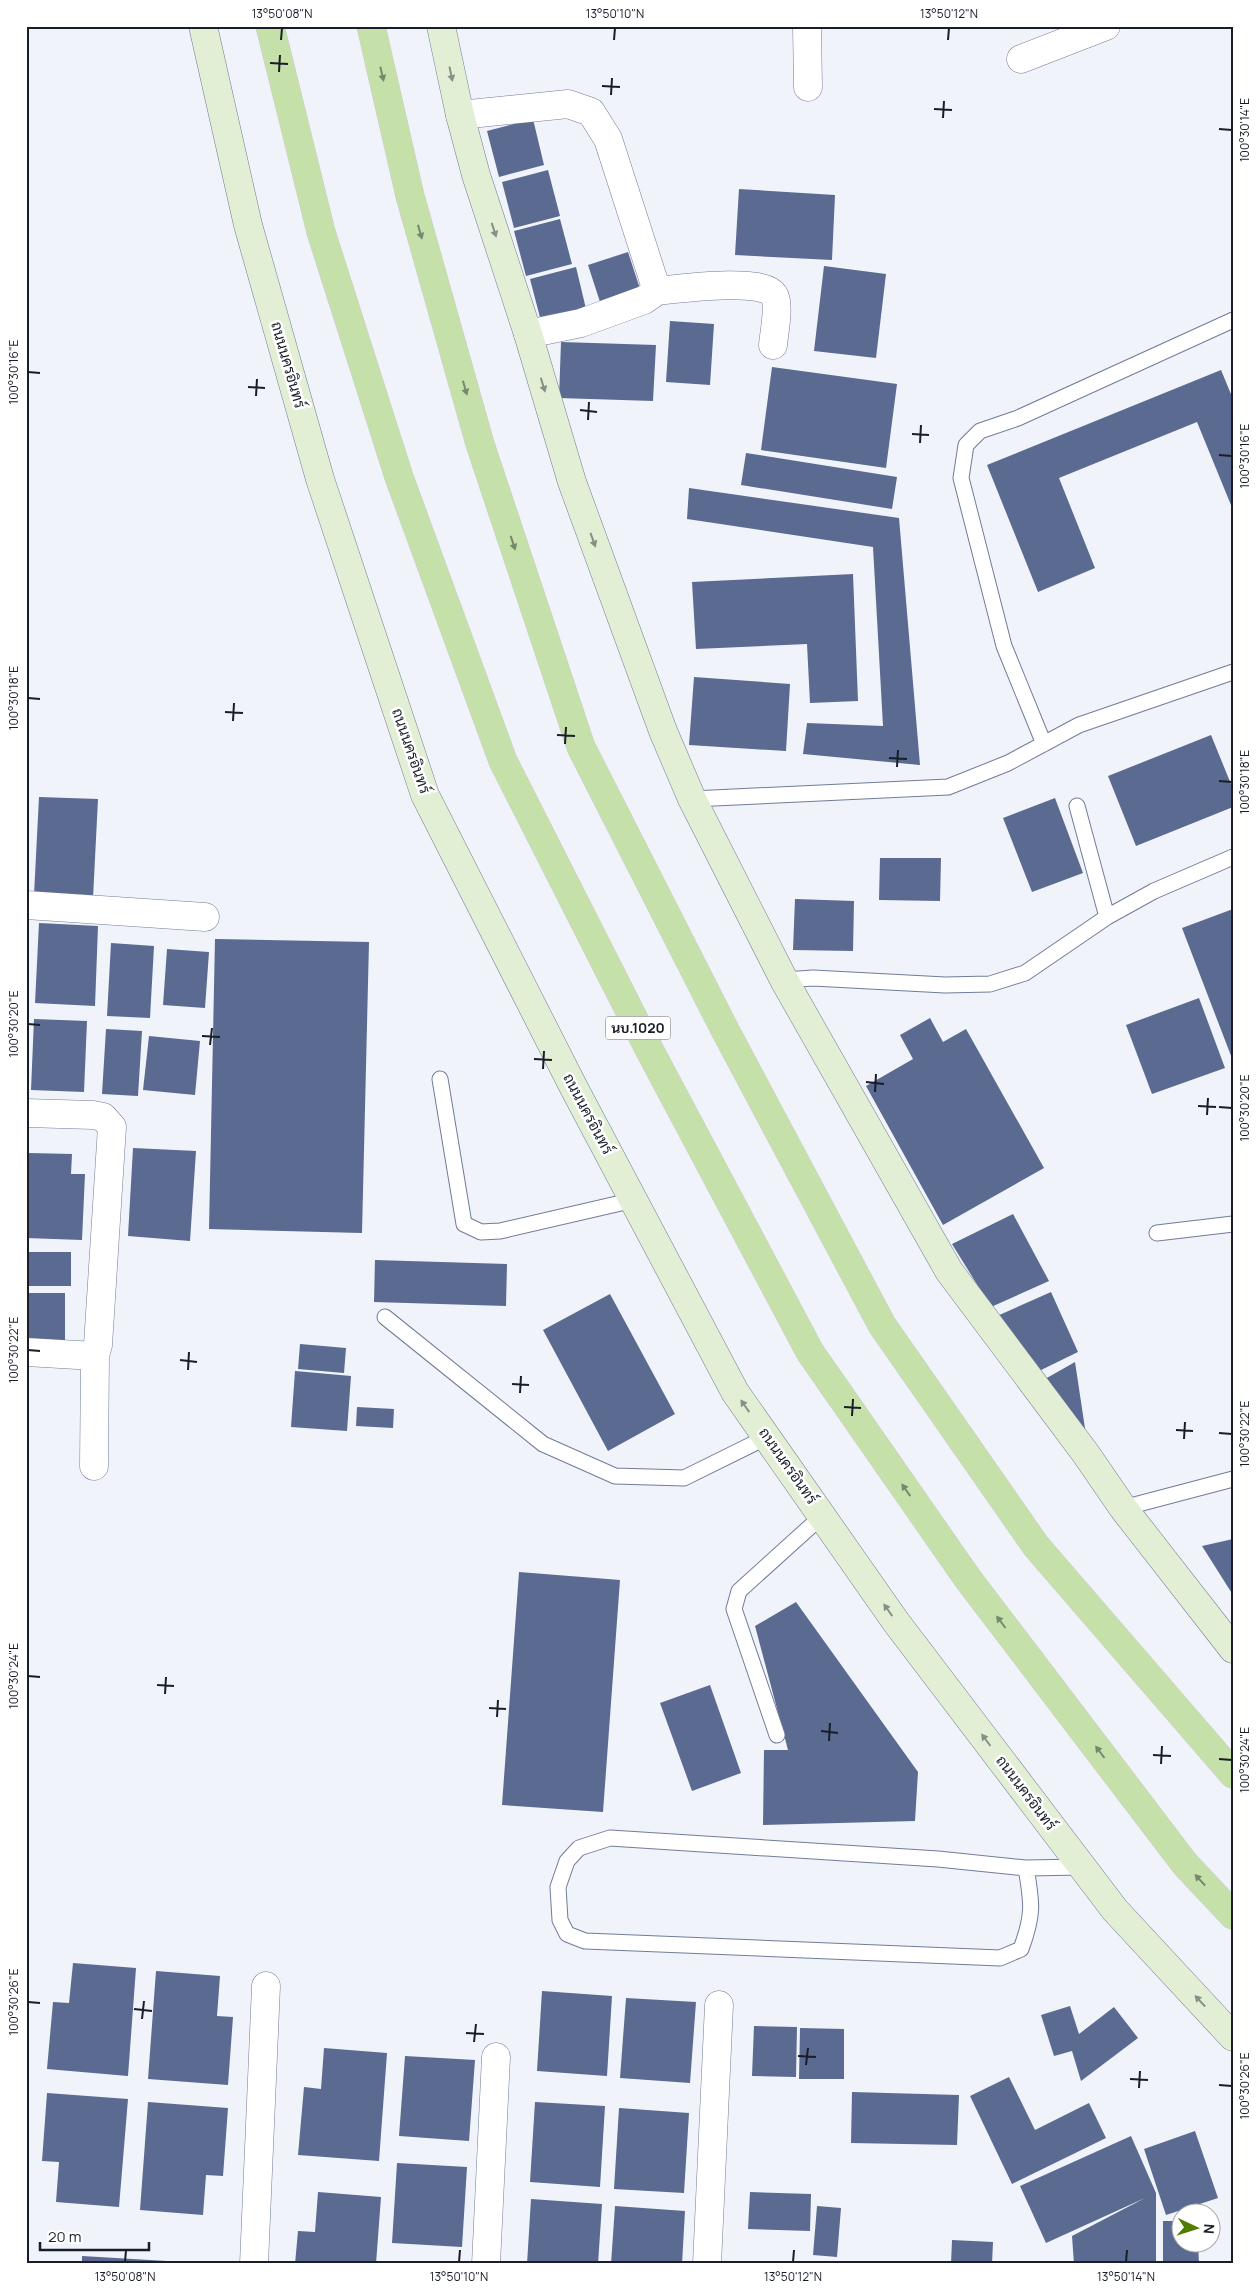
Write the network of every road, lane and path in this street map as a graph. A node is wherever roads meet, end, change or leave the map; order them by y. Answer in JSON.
{"nodes":[{"id":1,"x":203,"y":26,"type":"edge"},
{"id":2,"x":270,"y":26,"type":"edge"},
{"id":3,"x":371,"y":26,"type":"edge"},
{"id":4,"x":441,"y":26,"type":"edge"},
{"id":5,"x":807,"y":26,"type":"edge"},
{"id":6,"x":1106,"y":26,"type":"edge"},
{"id":7,"x":1052,"y":37,"type":"edge"},
{"id":8,"x":1021,"y":59,"type":"dead end"},
{"id":9,"x":808,"y":87,"type":"dead end"},
{"id":10,"x":460,"y":115,"type":"junction"},
{"id":11,"x":658,"y":291,"type":"junction"},
{"id":12,"x":1233,"y":320,"type":"edge"},
{"id":13,"x":528,"y":334,"type":"junction"},
{"id":14,"x":773,"y":345,"type":"dead end"},
{"id":15,"x":1233,"y":672,"type":"edge"},
{"id":16,"x":1044,"y":744,"type":"junction"},
{"id":17,"x":692,"y":799,"type":"junction"},
{"id":18,"x":1077,"y":806,"type":"dead end"},
{"id":19,"x":1233,"y":857,"type":"edge"},
{"id":20,"x":26,"y":905,"type":"edge"},
{"id":21,"x":205,"y":917,"type":"dead end"},
{"id":22,"x":1107,"y":917,"type":"junction"},
{"id":23,"x":784,"y":980,"type":"junction"},
{"id":24,"x":440,"y":1079,"type":"dead end"},
{"id":25,"x":26,"y":1113,"type":"edge"},
{"id":26,"x":634,"y":1200,"type":"junction"},
{"id":27,"x":1233,"y":1224,"type":"edge"},
{"id":28,"x":1157,"y":1233,"type":"dead end"},
{"id":29,"x":385,"y":1317,"type":"dead end"},
{"id":30,"x":26,"y":1352,"type":"edge"},
{"id":31,"x":95,"y":1356,"type":"junction"},
{"id":32,"x":766,"y":1437,"type":"junction"},
{"id":33,"x":94,"y":1466,"type":"dead end"},
{"id":34,"x":1233,"y":1479,"type":"edge"},
{"id":35,"x":1123,"y":1508,"type":"junction"},
{"id":36,"x":822,"y":1516,"type":"junction"},
{"id":37,"x":1233,"y":1649,"type":"edge"},
{"id":38,"x":778,"y":1736,"type":"dead end"},
{"id":39,"x":1233,"y":1774,"type":"edge"},
{"id":40,"x":1082,"y":1866,"type":"junction"},
{"id":41,"x":1026,"y":1868,"type":"junction"},
{"id":42,"x":1233,"y":1915,"type":"edge"},
{"id":43,"x":266,"y":1986,"type":"dead end"},
{"id":44,"x":719,"y":2006,"type":"dead end"},
{"id":45,"x":1233,"y":2037,"type":"edge"},
{"id":46,"x":496,"y":2057,"type":"dead end"},
{"id":47,"x":254,"y":2264,"type":"edge"},
{"id":48,"x":486,"y":2264,"type":"edge"},
{"id":49,"x":707,"y":2264,"type":"edge"}],
"edges":[{"from":1,"to":26,"type":"main road","name":"ถนนนครอินทร์"},
{"from":42,"to":2,"type":"main road","number":"นบ.1020","one_way":true},
{"from":3,"to":39,"type":"main road","one_way":true},
{"from":4,"to":10,"type":"main road","one_way":true},
{"from":5,"to":9,"type":"street"},
{"from":6,"to":7,"type":"street"},
{"from":7,"to":8,"type":"street"},
{"from":10,"to":11,"type":"street"},
{"from":10,"to":13,"type":"main road","one_way":true},
{"from":11,"to":13,"type":"street"},
{"from":11,"to":14,"type":"street"},
{"from":12,"to":16,"type":"lane"},
{"from":13,"to":17,"type":"main road","one_way":true},
{"from":15,"to":16,"type":"lane"},
{"from":16,"to":17,"type":"lane"},
{"from":17,"to":23,"type":"main road"},
{"from":18,"to":22,"type":"lane"},
{"from":19,"to":22,"type":"lane"},
{"from":20,"to":21,"type":"street"},
{"from":22,"to":23,"type":"lane"},
{"from":23,"to":35,"type":"main road"},
{"from":24,"to":26,"type":"lane"},
{"from":25,"to":31,"type":"street"},
{"from":32,"to":26,"type":"main road","name":"ถนนนครอินทร์","one_way":true},
{"from":27,"to":28,"type":"lane"},
{"from":29,"to":32,"type":"lane"},
{"from":30,"to":31,"type":"street"},
{"from":31,"to":33,"type":"street"},
{"from":32,"to":36,"type":"main road","name":"ถนนนครอินทร์"},
{"from":34,"to":35,"type":"lane"},
{"from":35,"to":37,"type":"main road"},
{"from":36,"to":38,"type":"lane"},
{"from":40,"to":36,"type":"main road","name":"ถนนนครอินทร์","one_way":true},
{"from":40,"to":41,"type":"lane"},
{"from":45,"to":40,"type":"main road","name":"ถนนนครอินทร์","one_way":true},
{"from":41,"to":41,"type":"lane"},
{"from":43,"to":47,"type":"street"},
{"from":44,"to":49,"type":"street"},
{"from":46,"to":48,"type":"street"}]}
